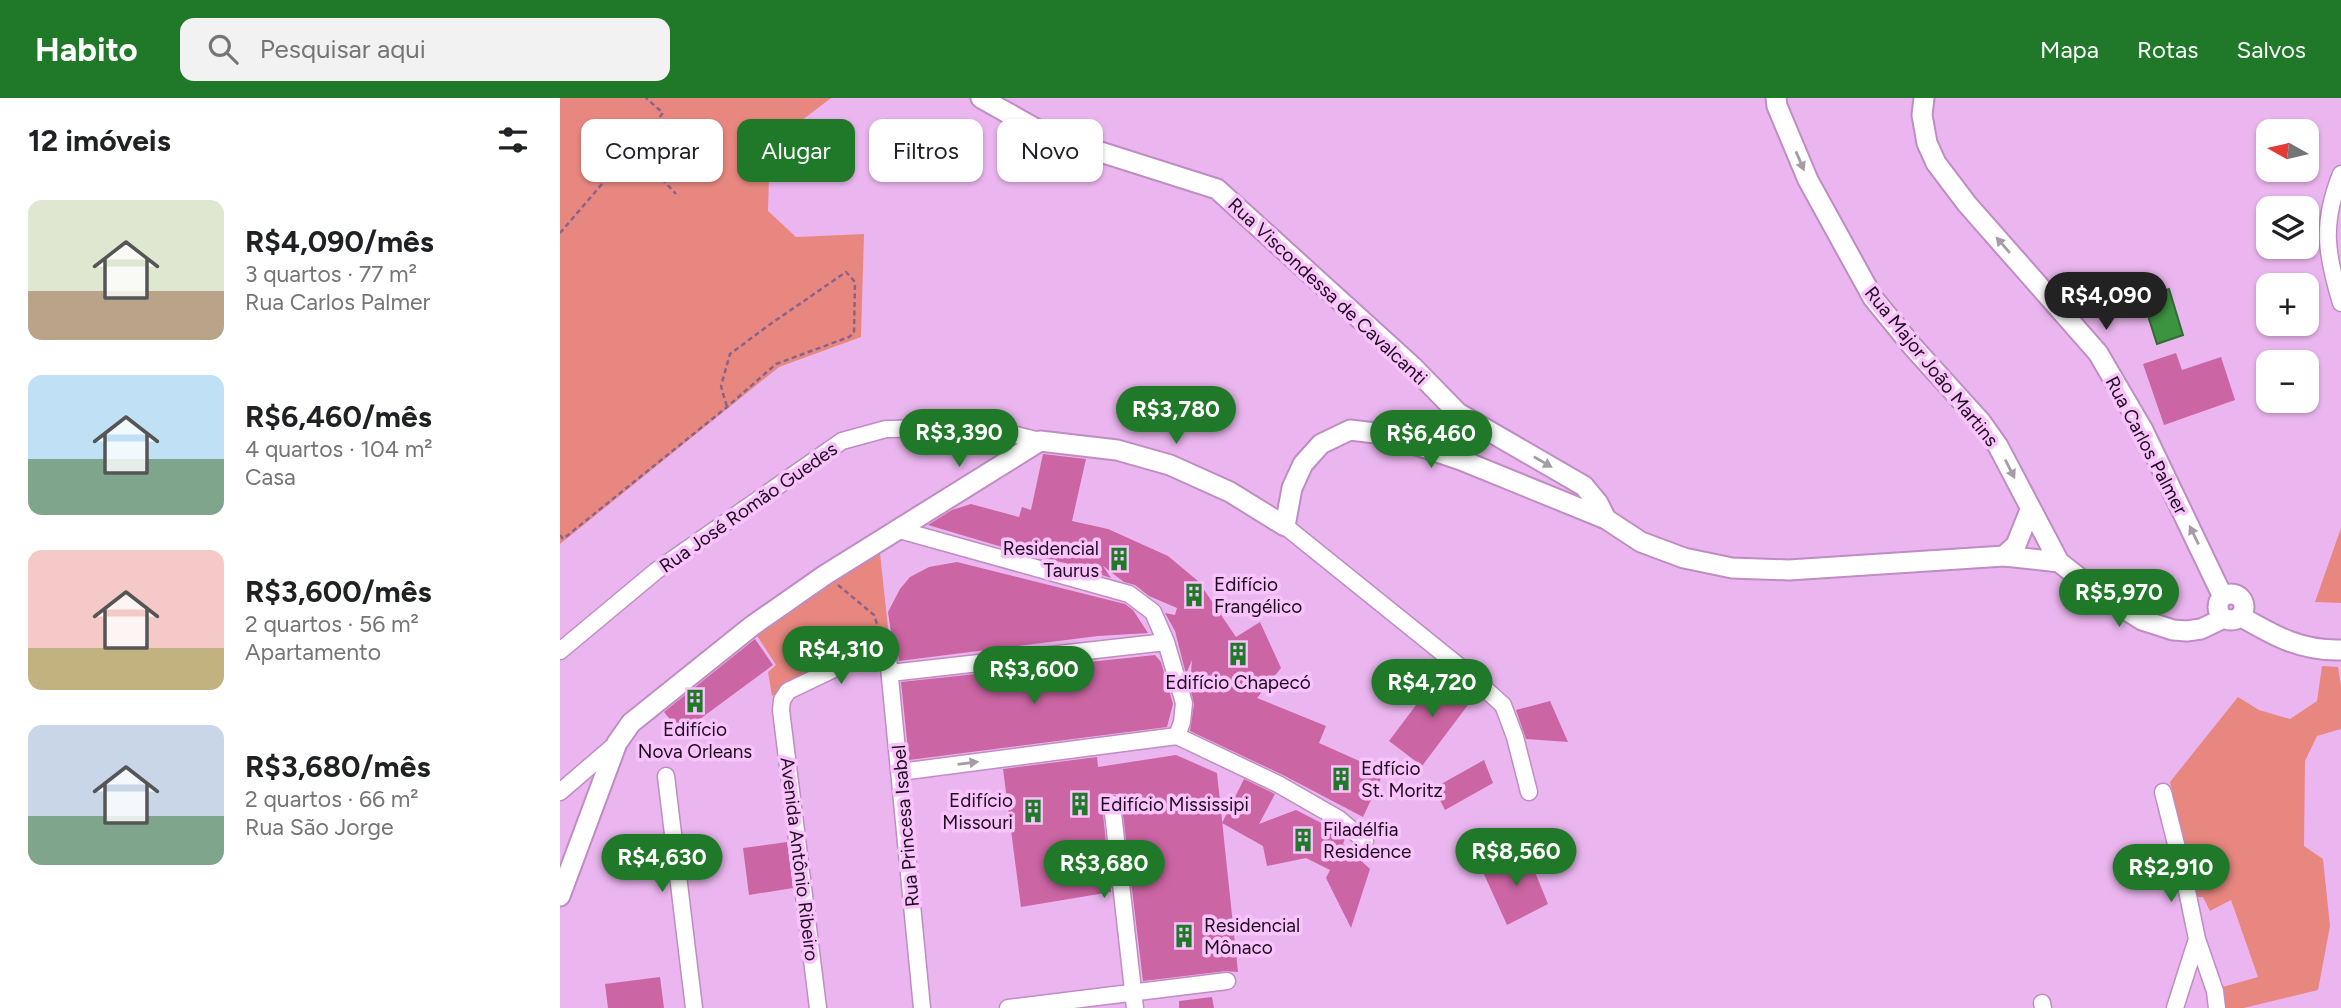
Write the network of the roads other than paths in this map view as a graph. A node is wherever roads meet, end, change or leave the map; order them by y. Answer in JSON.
{"nodes":[{"id":1,"x":981,"y":98,"type":"edge"},
{"id":2,"x":1776,"y":98,"type":"edge"},
{"id":3,"x":1924,"y":98,"type":"edge"},
{"id":4,"x":2341,"y":174,"type":"edge"},
{"id":5,"x":2341,"y":303,"type":"edge"},
{"id":6,"x":1040,"y":442,"type":"junction"},
{"id":7,"x":2030,"y":510,"type":"junction"},
{"id":8,"x":1606,"y":519,"type":"junction"},
{"id":9,"x":1285,"y":526,"type":"junction"},
{"id":10,"x":897,"y":529,"type":"junction"},
{"id":11,"x":2004,"y":556,"type":"junction"},
{"id":12,"x":2059,"y":562,"type":"junction"},
{"id":13,"x":2226,"y":609,"type":"junction"},
{"id":14,"x":1166,"y":642,"type":"junction"},
{"id":15,"x":2341,"y":650,"type":"edge"},
{"id":16,"x":560,"y":651,"type":"edge"},
{"id":17,"x":890,"y":673,"type":"junction"},
{"id":18,"x":781,"y":710,"type":"joint"},
{"id":19,"x":1177,"y":736,"type":"junction"},
{"id":20,"x":617,"y":743,"type":"junction"},
{"id":21,"x":900,"y":772,"type":"junction"},
{"id":22,"x":666,"y":776,"type":"dead end"},
{"id":23,"x":560,"y":792,"type":"edge"},
{"id":24,"x":1529,"y":792,"type":"dead end"},
{"id":25,"x":2163,"y":792,"type":"dead end"},
{"id":26,"x":1112,"y":804,"type":"dead end"},
{"id":27,"x":1365,"y":841,"type":"dead end"},
{"id":28,"x":560,"y":896,"type":"edge"},
{"id":29,"x":2197,"y":939,"type":"junction"},
{"id":30,"x":1227,"y":981,"type":"dead end"},
{"id":31,"x":1134,"y":1000,"type":"edge"},
{"id":32,"x":694,"y":1008,"type":"edge"},
{"id":33,"x":818,"y":1008,"type":"edge"},
{"id":34,"x":922,"y":1008,"type":"edge"},
{"id":35,"x":1008,"y":1008,"type":"edge"},
{"id":36,"x":2175,"y":1008,"type":"edge"},
{"id":37,"x":2217,"y":1008,"type":"edge"}],
"edges":[{"from":1,"to":8,"type":"street","name":"Rua Viscondessa de Cavalcanti","one_way":true},
{"from":2,"to":7,"type":"street","name":"Rua Major João Martins","one_way":true},
{"from":13,"to":3,"type":"street","name":"Rua Carlos Palmer","one_way":true},
{"from":4,"to":5,"type":"street"},
{"from":6,"to":9,"type":"street","name":"Rua José Romão Guedes"},
{"from":6,"to":10,"type":"street"},
{"from":6,"to":16,"type":"street","name":"Rua José Romão Guedes"},
{"from":7,"to":11,"type":"street"},
{"from":7,"to":12,"type":"street","name":"Rua Major João Martins"},
{"from":8,"to":9,"type":"street"},
{"from":8,"to":11,"type":"street"},
{"from":9,"to":24,"type":"street","name":"Rua José Romão Guedes"},
{"from":10,"to":14,"type":"street"},
{"from":10,"to":20,"type":"street"},
{"from":11,"to":12,"type":"street"},
{"from":12,"to":13,"type":"street","name":"Rua Major João Martins"},
{"from":13,"to":15,"type":"street"},
{"from":14,"to":17,"type":"street"},
{"from":14,"to":19,"type":"street"},
{"from":17,"to":18,"type":"street","name":"Rua Princesa Isabel"},
{"from":17,"to":21,"type":"street","name":"Rua Princesa Isabel"},
{"from":18,"to":33,"type":"street","name":"Avenida Antônio Ribeiro"},
{"from":21,"to":19,"type":"street","one_way":true},
{"from":19,"to":27,"type":"street"},
{"from":20,"to":23,"type":"street"},
{"from":20,"to":28,"type":"street"},
{"from":21,"to":34,"type":"street","name":"Rua Princesa Isabel"},
{"from":22,"to":32,"type":"street"},
{"from":25,"to":29,"type":"street"},
{"from":26,"to":31,"type":"street"},
{"from":29,"to":36,"type":"street"},
{"from":29,"to":37,"type":"street"},
{"from":30,"to":31,"type":"street"},
{"from":31,"to":35,"type":"street"}]}
